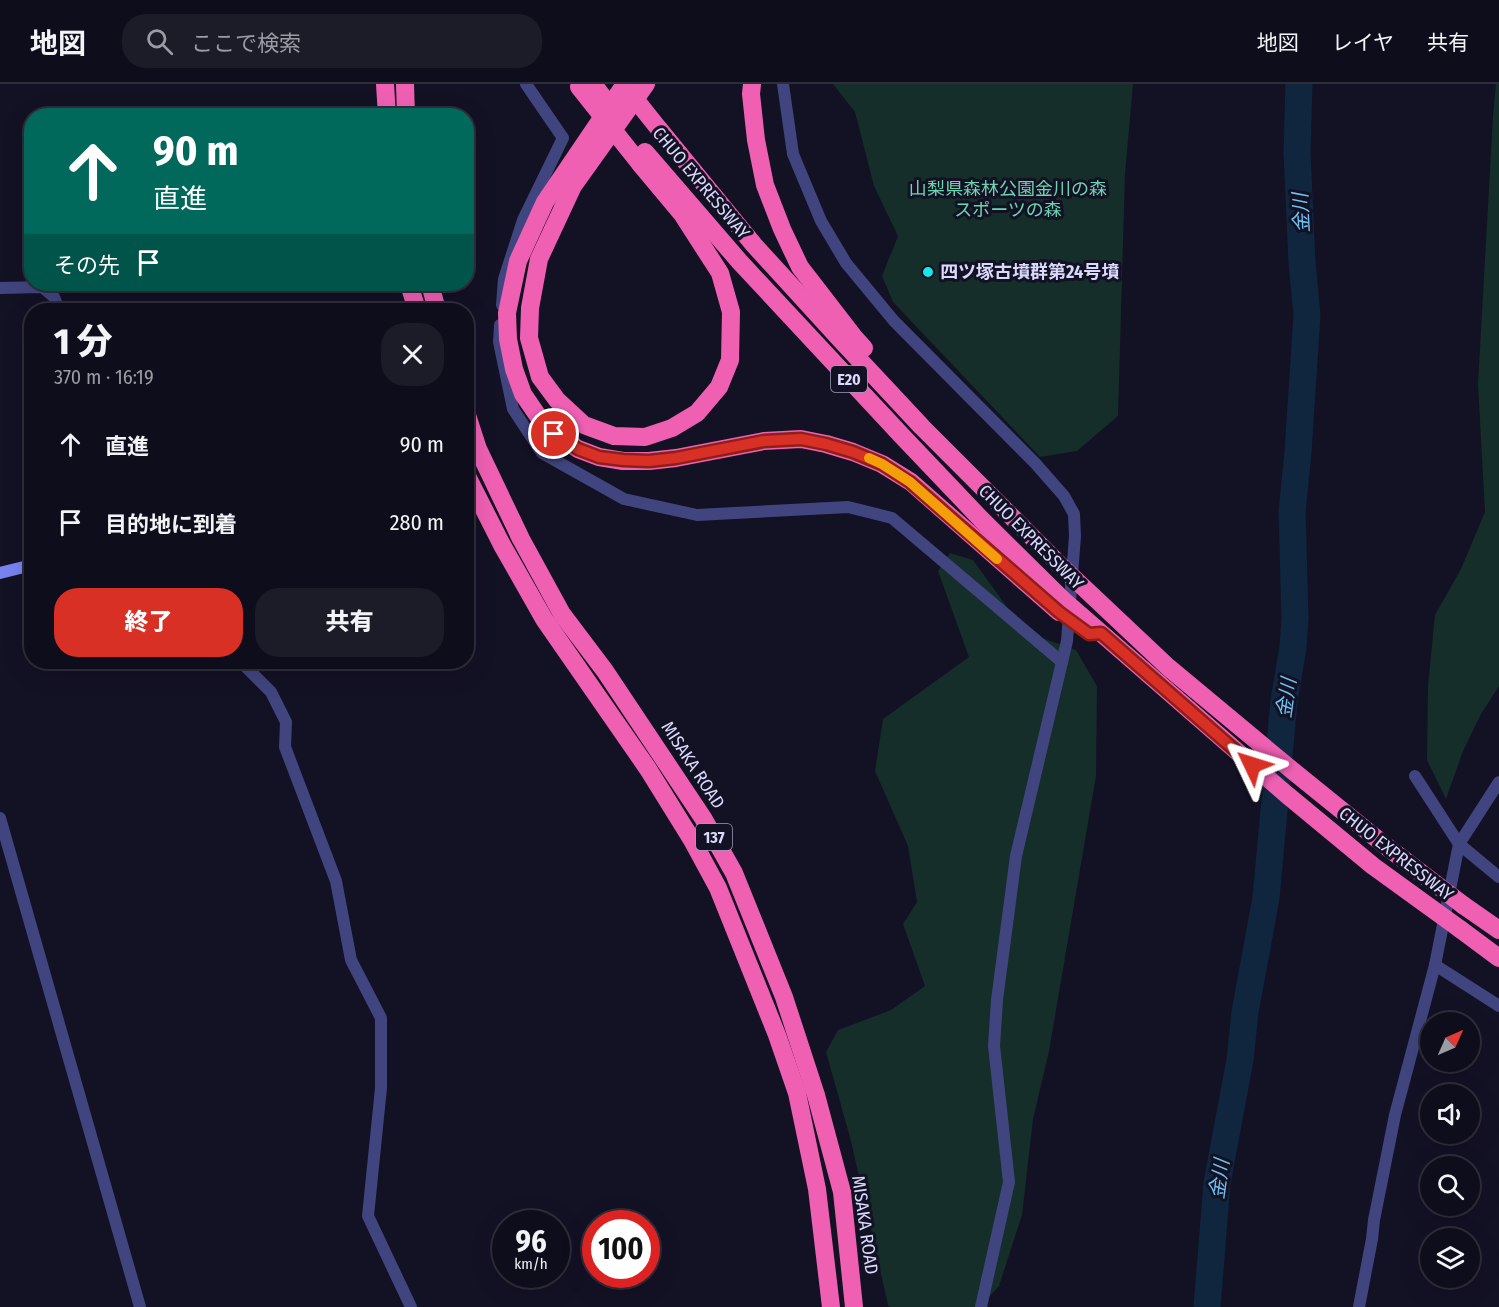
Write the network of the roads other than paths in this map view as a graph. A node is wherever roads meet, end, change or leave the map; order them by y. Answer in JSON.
{"nodes":[{"id":1,"x":385,"y":84,"type":"edge"},
{"id":2,"x":405,"y":84,"type":"edge"},
{"id":3,"x":525,"y":84,"type":"edge"},
{"id":4,"x":624,"y":84,"type":"edge"},
{"id":5,"x":646,"y":84,"type":"edge"},
{"id":6,"x":752,"y":84,"type":"edge"},
{"id":7,"x":783,"y":84,"type":"edge"},
{"id":8,"x":583,"y":85,"type":"edge"},
{"id":9,"x":386,"y":108,"type":"edge"},
{"id":10,"x":406,"y":108,"type":"edge"},
{"id":11,"x":643,"y":158,"type":"junction"},
{"id":12,"x":24,"y":287,"type":"edge"},
{"id":13,"x":0,"y":288,"type":"edge"},
{"id":14,"x":47,"y":291,"type":"edge"},
{"id":15,"x":56,"y":303,"type":"edge"},
{"id":16,"x":474,"y":455,"type":"edge"},
{"id":17,"x":474,"y":490,"type":"edge"},
{"id":18,"x":1058,"y":563,"type":"junction"},
{"id":19,"x":24,"y":567,"type":"edge"},
{"id":20,"x":0,"y":573,"type":"edge"},
{"id":21,"x":1061,"y":605,"type":"junction"},
{"id":22,"x":1062,"y":662,"type":"junction"},
{"id":23,"x":248,"y":669,"type":"edge"},
{"id":24,"x":1415,"y":776,"type":"dead end"},
{"id":25,"x":1499,"y":782,"type":"edge"},
{"id":26,"x":0,"y":818,"type":"edge"},
{"id":27,"x":1459,"y":844,"type":"junction"},
{"id":28,"x":1499,"y":877,"type":"edge"},
{"id":29,"x":1499,"y":930,"type":"edge"},
{"id":30,"x":1499,"y":958,"type":"edge"},
{"id":31,"x":1435,"y":965,"type":"junction"},
{"id":32,"x":1499,"y":1006,"type":"edge"},
{"id":33,"x":141,"y":1307,"type":"edge"},
{"id":34,"x":411,"y":1307,"type":"edge"},
{"id":35,"x":831,"y":1307,"type":"edge"},
{"id":36,"x":854,"y":1307,"type":"edge"},
{"id":37,"x":981,"y":1307,"type":"edge"},
{"id":38,"x":1359,"y":1307,"type":"edge"}],
"edges":[{"from":1,"to":9,"type":"highway"},
{"from":2,"to":10,"type":"highway"},
{"from":3,"to":22,"type":"street"},
{"from":4,"to":18,"type":"highway","name":"CHUO EXPRESSWAY","number":"E20","bridge":true},
{"from":4,"to":21,"type":"highway"},
{"from":5,"to":11,"type":"highway"},
{"from":6,"to":18,"type":"highway"},
{"from":7,"to":22,"type":"street"},
{"from":8,"to":11,"type":"highway","name":"CHUO EXPRESSWAY","number":"E20","bridge":true},
{"from":11,"to":21,"type":"highway","name":"CHUO EXPRESSWAY","number":"E20"},
{"from":12,"to":13,"type":"street"},
{"from":14,"to":15,"type":"street"},
{"from":16,"to":36,"type":"highway","name":"MISAKA ROAD","number":"137"},
{"from":17,"to":35,"type":"highway","number":"137"},
{"from":18,"to":29,"type":"highway","name":"CHUO EXPRESSWAY","number":"E20","bridge":true},
{"from":19,"to":20,"type":"street"},
{"from":21,"to":30,"type":"highway","name":"CHUO EXPRESSWAY","bridge":true},
{"from":22,"to":37,"type":"street"},
{"from":23,"to":34,"type":"street"},
{"from":24,"to":27,"type":"street"},
{"from":25,"to":27,"type":"street"},
{"from":26,"to":33,"type":"street"},
{"from":27,"to":28,"type":"street"},
{"from":27,"to":31,"type":"street"},
{"from":31,"to":32,"type":"street"},
{"from":31,"to":38,"type":"street"}]}
